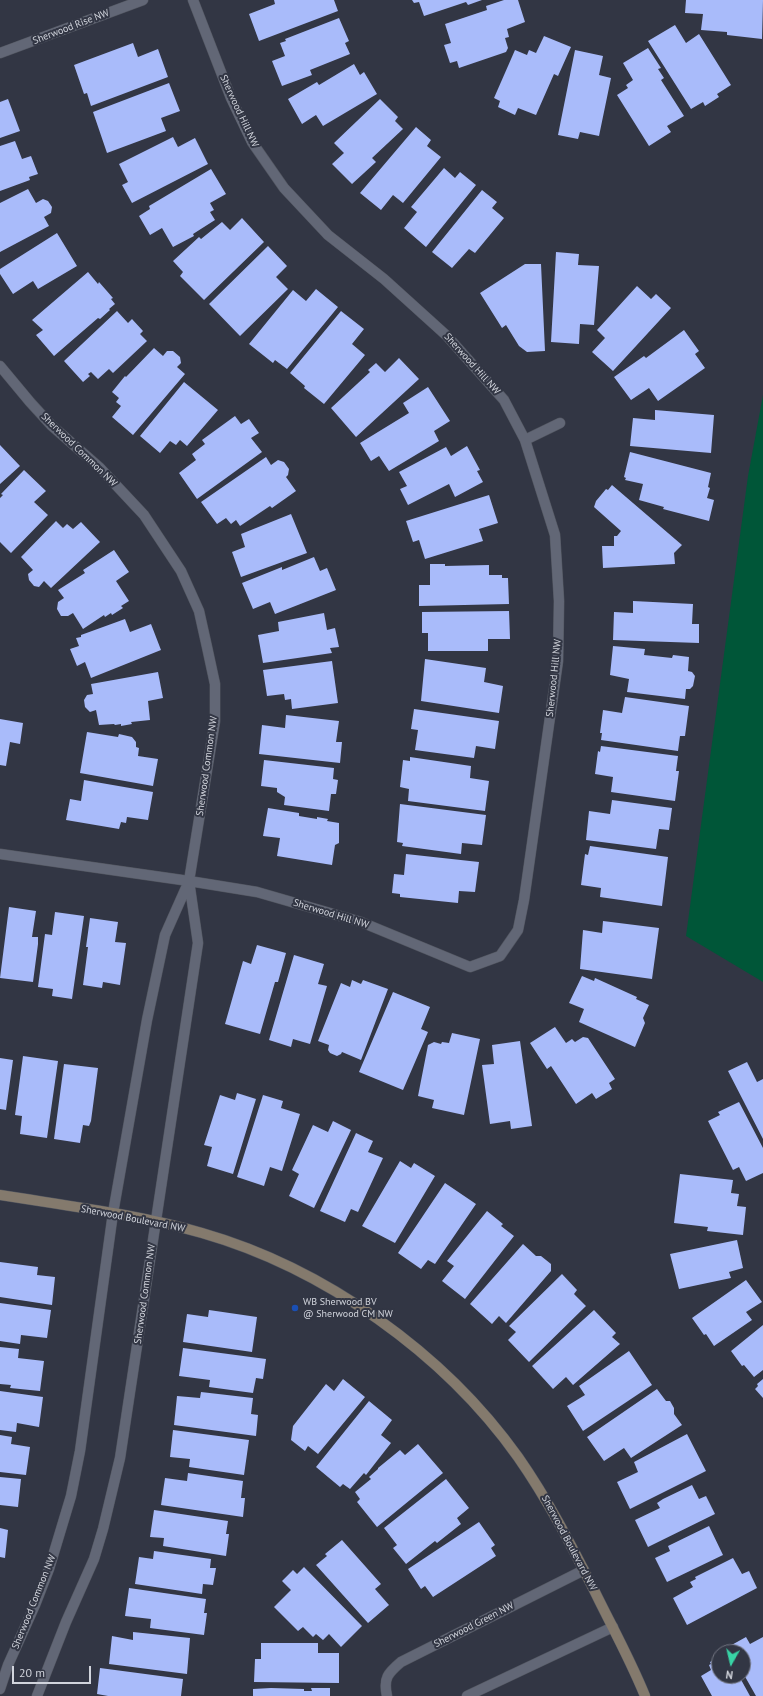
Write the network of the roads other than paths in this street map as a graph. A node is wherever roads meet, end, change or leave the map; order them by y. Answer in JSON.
{"nodes":[{"id":1,"x":143,"y":0,"type":"edge"},
{"id":2,"x":193,"y":0,"type":"edge"},
{"id":3,"x":0,"y":54,"type":"edge"},
{"id":4,"x":0,"y":366,"type":"edge"},
{"id":5,"x":560,"y":422,"type":"dead end"},
{"id":6,"x":525,"y":440,"type":"junction"},
{"id":7,"x":0,"y":854,"type":"edge"},
{"id":8,"x":189,"y":880,"type":"junction"},
{"id":9,"x":0,"y":1195,"type":"edge"},
{"id":10,"x":113,"y":1213,"type":"junction"},
{"id":11,"x":156,"y":1221,"type":"junction"},
{"id":12,"x":584,"y":1570,"type":"junction"},
{"id":13,"x":613,"y":1627,"type":"junction"},
{"id":14,"x":0,"y":1689,"type":"edge"},
{"id":15,"x":37,"y":1696,"type":"edge"},
{"id":16,"x":387,"y":1696,"type":"edge"},
{"id":17,"x":467,"y":1696,"type":"edge"},
{"id":18,"x":645,"y":1696,"type":"edge"}],
"edges":[{"from":1,"to":3,"type":"street","name":"Sherwood Rise NW"},
{"from":2,"to":6,"type":"street","name":"Sherwood Hill NW"},
{"from":4,"to":8,"type":"street","name":"Sherwood Common NW"},
{"from":5,"to":6,"type":"street"},
{"from":6,"to":8,"type":"street","name":"Sherwood Hill NW"},
{"from":7,"to":8,"type":"street","name":"Sherwood Hill NW"},
{"from":8,"to":10,"type":"street","name":"Sherwood Common NW"},
{"from":8,"to":11,"type":"street","name":"Sherwood Common NW"},
{"from":9,"to":10,"type":"street","name":"Sherwood Boulevard NW"},
{"from":10,"to":11,"type":"street","name":"Sherwood Boulevard NW"},
{"from":10,"to":14,"type":"street","name":"Sherwood Common NW"},
{"from":11,"to":12,"type":"street","name":"Sherwood Boulevard NW"},
{"from":11,"to":15,"type":"street","name":"Sherwood Common NW"},
{"from":12,"to":13,"type":"street","name":"Sherwood Boulevard NW"},
{"from":12,"to":16,"type":"street","name":"Sherwood Green NW"},
{"from":13,"to":17,"type":"street"},
{"from":13,"to":18,"type":"street","name":"Sherwood Boulevard NW"}]}
